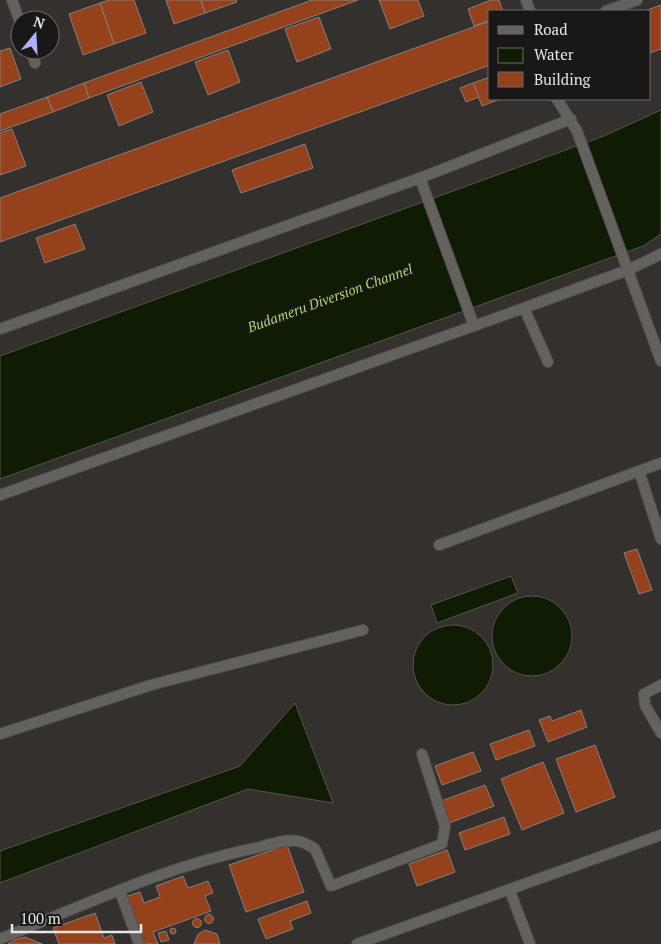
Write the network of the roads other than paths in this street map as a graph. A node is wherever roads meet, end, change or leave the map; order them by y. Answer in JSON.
{"nodes":[{"id":1,"x":637,"y":0,"type":"edge"},
{"id":2,"x":609,"y":10,"type":"edge"},
{"id":3,"x":35,"y":60,"type":"edge"},
{"id":4,"x":36,"y":63,"type":"dead end"},
{"id":5,"x":558,"y":100,"type":"edge"},
{"id":6,"x":571,"y":119,"type":"junction"},
{"id":7,"x":420,"y":178,"type":"junction"},
{"id":8,"x":661,"y":254,"type":"edge"},
{"id":9,"x":628,"y":270,"type":"junction"},
{"id":10,"x":524,"y":308,"type":"junction"},
{"id":11,"x":473,"y":323,"type":"junction"},
{"id":12,"x":0,"y":329,"type":"edge"},
{"id":13,"x":659,"y":349,"type":"edge"},
{"id":14,"x":661,"y":361,"type":"edge"},
{"id":15,"x":548,"y":362,"type":"dead end"},
{"id":16,"x":661,"y":463,"type":"edge"},
{"id":17,"x":639,"y":471,"type":"junction"},
{"id":18,"x":0,"y":495,"type":"edge"},
{"id":19,"x":661,"y":539,"type":"edge"},
{"id":20,"x":439,"y":545,"type":"dead end"},
{"id":21,"x":363,"y":630,"type":"dead end"},
{"id":22,"x":661,"y":686,"type":"edge"},
{"id":23,"x":0,"y":734,"type":"edge"},
{"id":24,"x":661,"y":734,"type":"edge"},
{"id":25,"x":422,"y":754,"type":"dead end"},
{"id":26,"x":661,"y":835,"type":"edge"},
{"id":27,"x":120,"y":891,"type":"junction"},
{"id":28,"x":510,"y":891,"type":"junction"},
{"id":29,"x":0,"y":939,"type":"edge"},
{"id":30,"x":139,"y":944,"type":"edge"},
{"id":31,"x":357,"y":944,"type":"edge"},
{"id":32,"x":530,"y":944,"type":"edge"}],
"edges":[{"from":1,"to":2,"type":"lane"},
{"from":3,"to":4,"type":"lane"},
{"from":5,"to":6,"type":"lane"},
{"from":6,"to":7,"type":"lane"},
{"from":6,"to":9,"type":"lane"},
{"from":7,"to":11,"type":"lane"},
{"from":7,"to":12,"type":"lane"},
{"from":8,"to":9,"type":"lane"},
{"from":9,"to":10,"type":"lane"},
{"from":9,"to":13,"type":"lane"},
{"from":10,"to":11,"type":"lane"},
{"from":10,"to":15,"type":"lane"},
{"from":11,"to":18,"type":"lane"},
{"from":13,"to":14,"type":"lane"},
{"from":16,"to":17,"type":"lane"},
{"from":17,"to":19,"type":"lane"},
{"from":17,"to":20,"type":"lane"},
{"from":21,"to":23,"type":"lane"},
{"from":22,"to":24,"type":"lane"},
{"from":25,"to":27,"type":"lane"},
{"from":26,"to":28,"type":"lane"},
{"from":27,"to":29,"type":"lane"},
{"from":27,"to":30,"type":"lane"},
{"from":28,"to":31,"type":"lane"},
{"from":28,"to":32,"type":"lane"}]}
